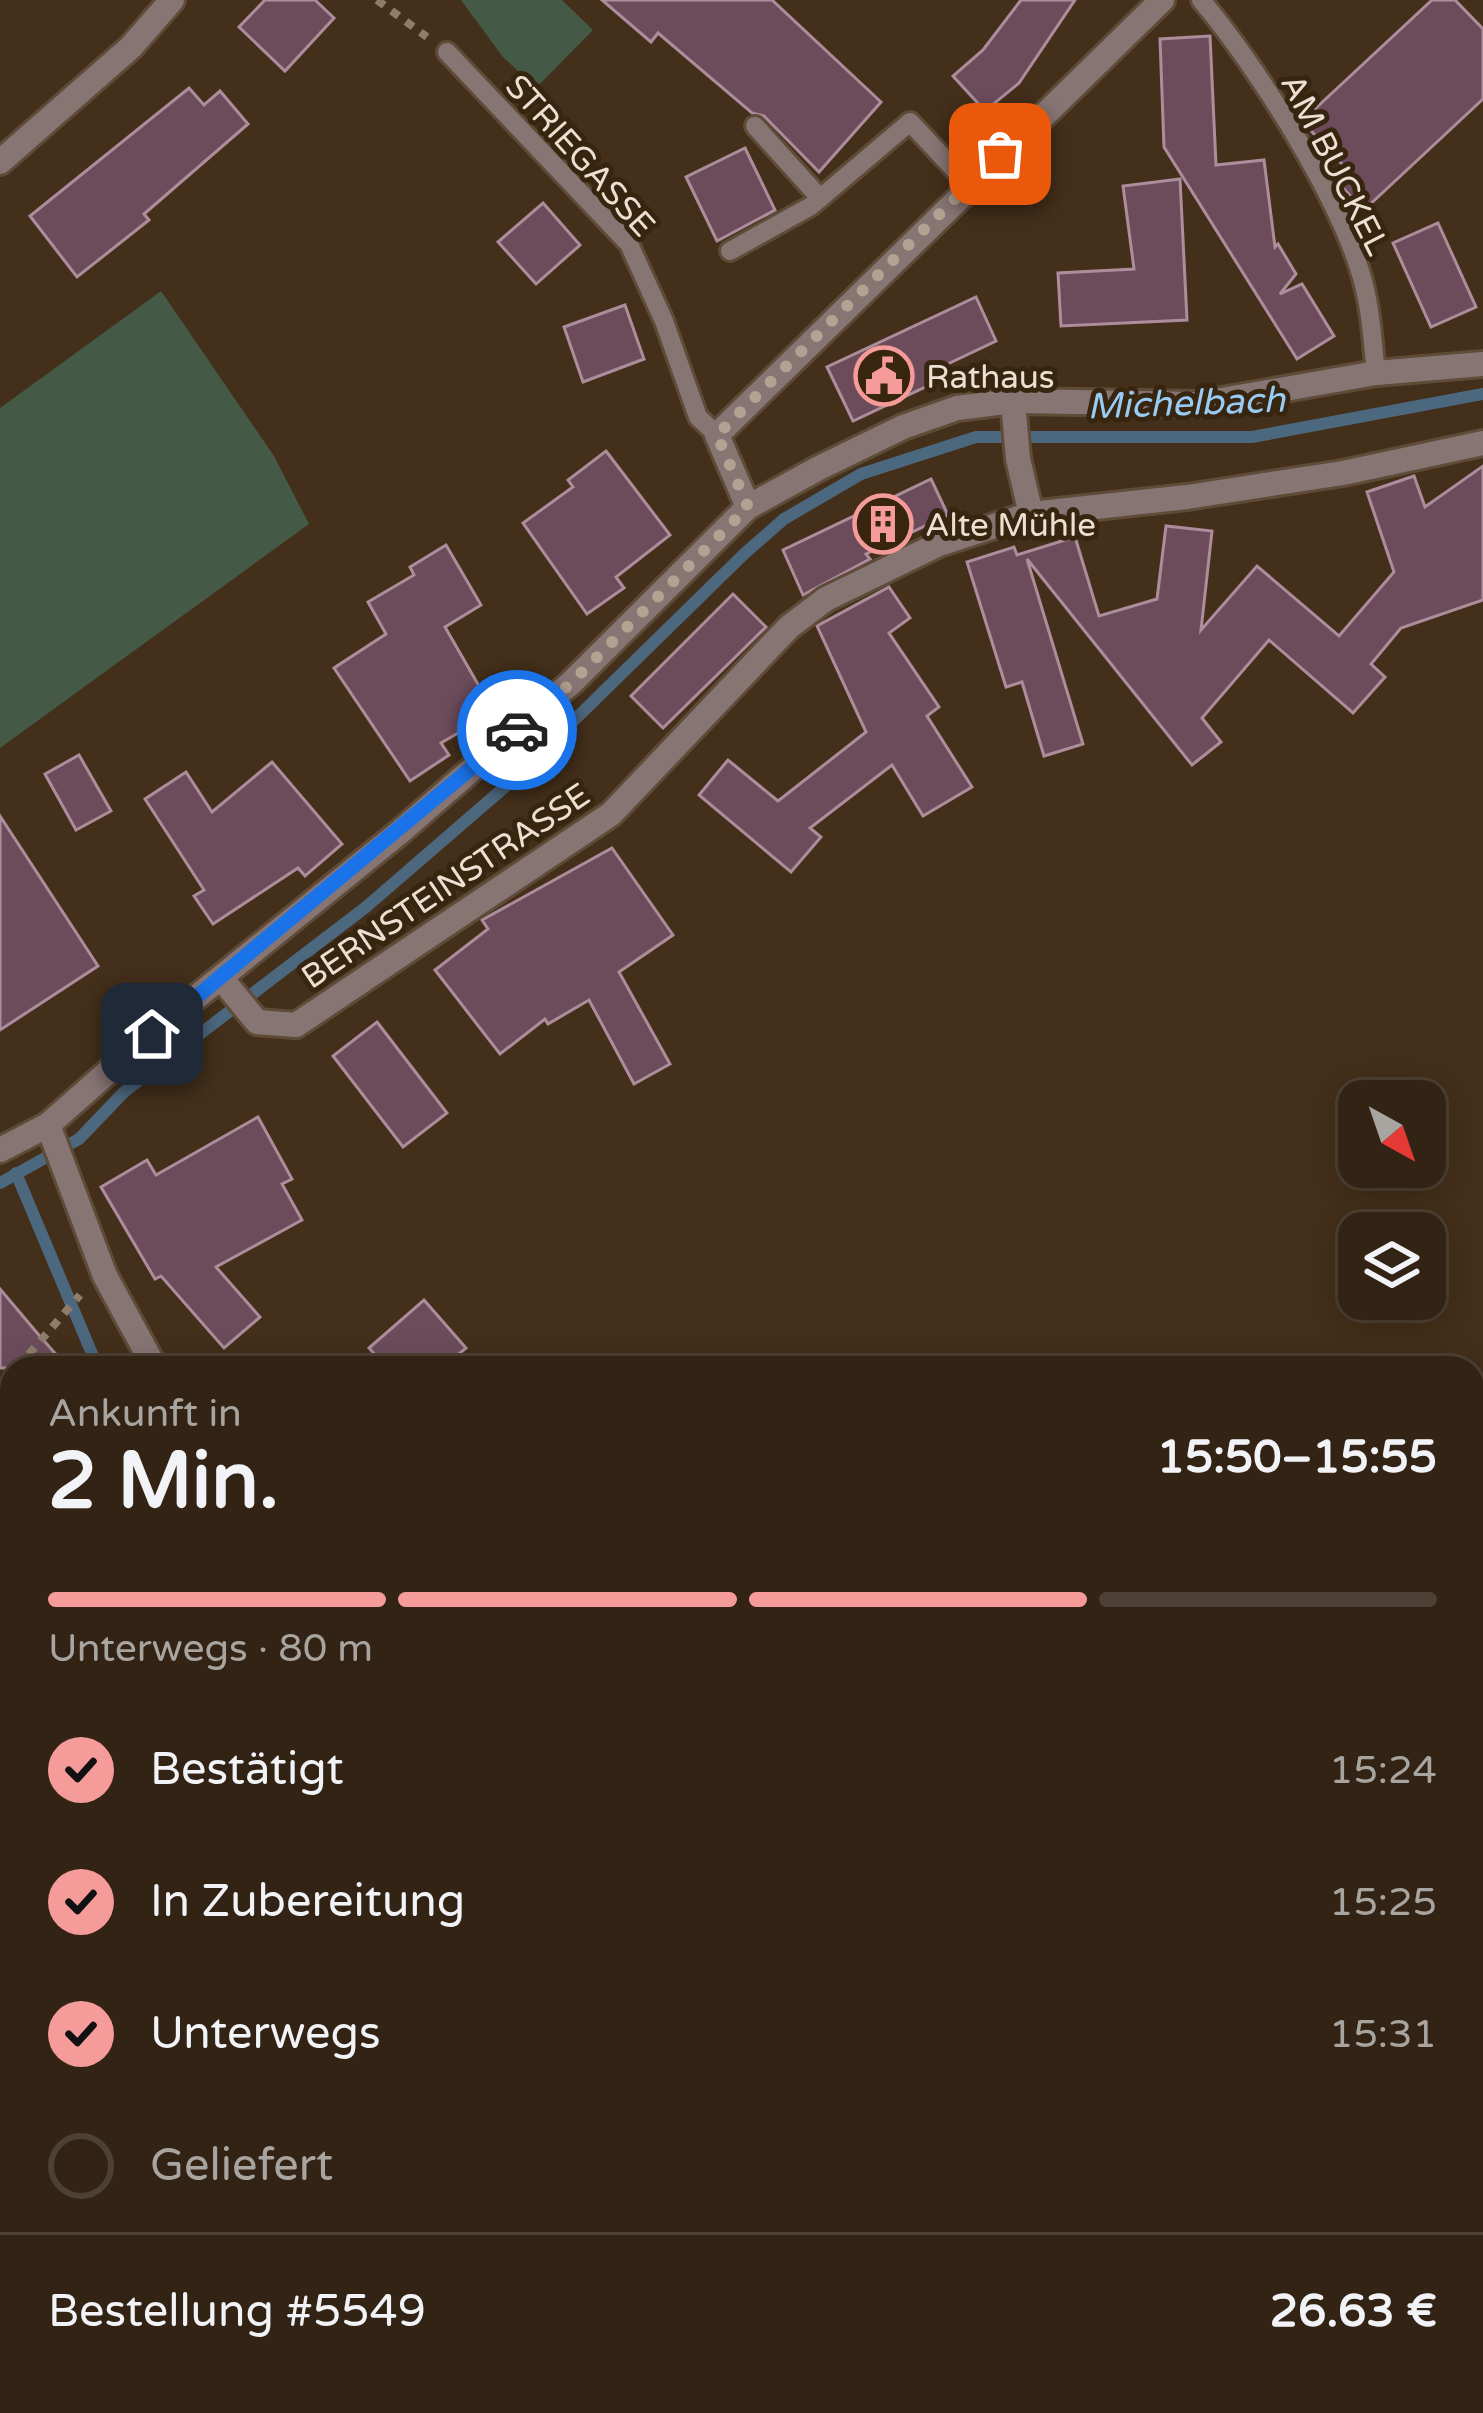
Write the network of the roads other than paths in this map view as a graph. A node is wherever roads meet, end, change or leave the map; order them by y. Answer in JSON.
{"nodes":[{"id":1,"x":172,"y":0,"type":"edge"},
{"id":2,"x":1161,"y":0,"type":"edge"},
{"id":3,"x":1201,"y":0,"type":"edge"},
{"id":4,"x":447,"y":52,"type":"road end"},
{"id":5,"x":755,"y":126,"type":"dead end"},
{"id":6,"x":0,"y":162,"type":"edge"},
{"id":7,"x":968,"y":184,"type":"junction"},
{"id":8,"x":820,"y":198,"type":"junction"},
{"id":9,"x":730,"y":251,"type":"dead end"},
{"id":10,"x":1483,"y":364,"type":"edge"},
{"id":11,"x":1376,"y":373,"type":"junction"},
{"id":12,"x":1013,"y":410,"type":"junction"},
{"id":13,"x":717,"y":435,"type":"junction"},
{"id":14,"x":1483,"y":443,"type":"edge"},
{"id":15,"x":748,"y":507,"type":"junction"},
{"id":16,"x":1031,"y":514,"type":"junction"},
{"id":17,"x":227,"y":985,"type":"junction"},
{"id":18,"x":51,"y":1132,"type":"junction"},
{"id":19,"x":0,"y":1150,"type":"edge"},
{"id":20,"x":148,"y":1356,"type":"edge"}],
"edges":[{"from":1,"to":6,"type":"street"},
{"from":2,"to":7,"type":"street"},
{"from":3,"to":11,"type":"lane","name":"AM BUCKEL"},
{"from":4,"to":13,"type":"lane","name":"STRIEGASSE"},
{"from":5,"to":8,"type":"lane"},
{"from":7,"to":8,"type":"lane"},
{"from":7,"to":13,"type":"street"},
{"from":8,"to":9,"type":"lane"},
{"from":10,"to":11,"type":"street"},
{"from":11,"to":12,"type":"street"},
{"from":12,"to":15,"type":"street"},
{"from":12,"to":16,"type":"street"},
{"from":13,"to":15,"type":"street"},
{"from":14,"to":16,"type":"street","name":"BERNSTEINSTRASSE"},
{"from":15,"to":17,"type":"street"},
{"from":16,"to":17,"type":"street","name":"BERNSTEINSTRASSE"},
{"from":17,"to":18,"type":"street"},
{"from":18,"to":19,"type":"street"},
{"from":18,"to":20,"type":"street"}]}
